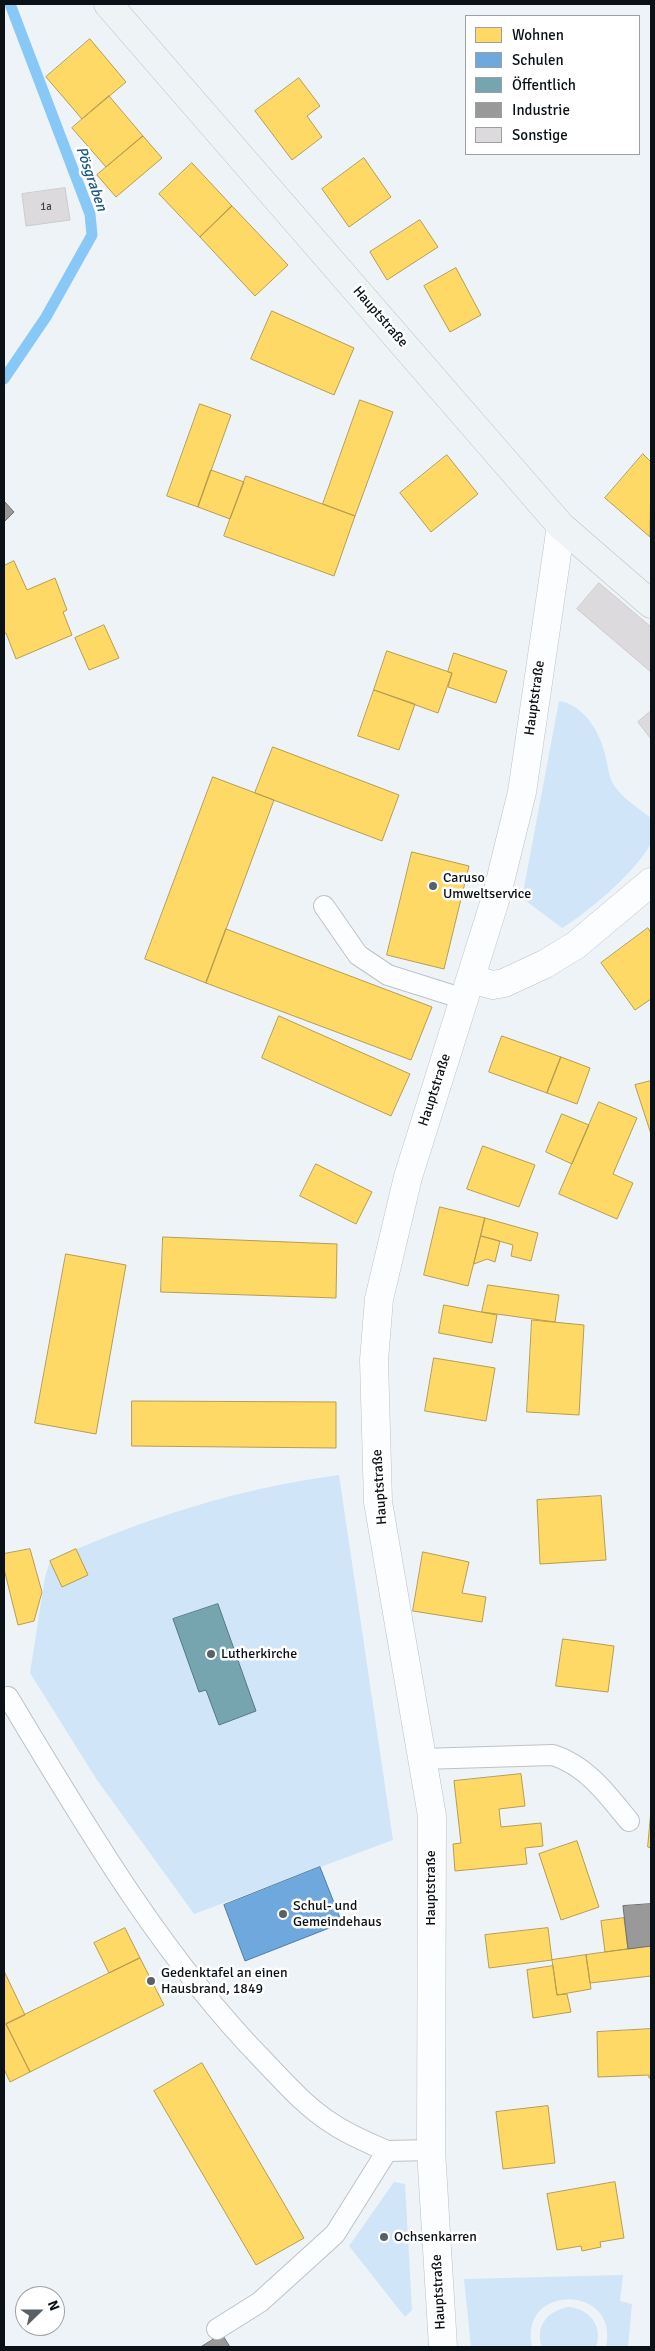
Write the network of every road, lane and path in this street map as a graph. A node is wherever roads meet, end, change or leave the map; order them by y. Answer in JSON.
{"nodes":[{"id":1,"x":108,"y":4,"type":"edge"},
{"id":2,"x":560,"y":526,"type":"junction"},
{"id":3,"x":651,"y":604,"type":"edge"},
{"id":4,"x":651,"y":882,"type":"edge"},
{"id":5,"x":324,"y":906,"type":"dead end"},
{"id":6,"x":468,"y":989,"type":"junction"},
{"id":7,"x":8,"y":1697,"type":"dead end"},
{"id":8,"x":422,"y":1759,"type":"junction"},
{"id":9,"x":629,"y":1821,"type":"dead end"},
{"id":10,"x":431,"y":2150,"type":"junction"},
{"id":11,"x":387,"y":2151,"type":"junction"},
{"id":12,"x":217,"y":2329,"type":"dead end"},
{"id":13,"x":443,"y":2347,"type":"edge"}],
"edges":[{"from":1,"to":2,"type":"street","name":"Hauptstraße"},
{"from":2,"to":3,"type":"street"},
{"from":2,"to":6,"type":"street","name":"Hauptstraße"},
{"from":4,"to":6,"type":"street"},
{"from":5,"to":6,"type":"lane"},
{"from":6,"to":8,"type":"street","name":"Hauptstraße"},
{"from":7,"to":11,"type":"lane"},
{"from":8,"to":9,"type":"lane"},
{"from":8,"to":10,"type":"street","name":"Hauptstraße"},
{"from":10,"to":11,"type":"lane"},
{"from":10,"to":13,"type":"street","name":"Hauptstraße"},
{"from":11,"to":12,"type":"lane"}]}
